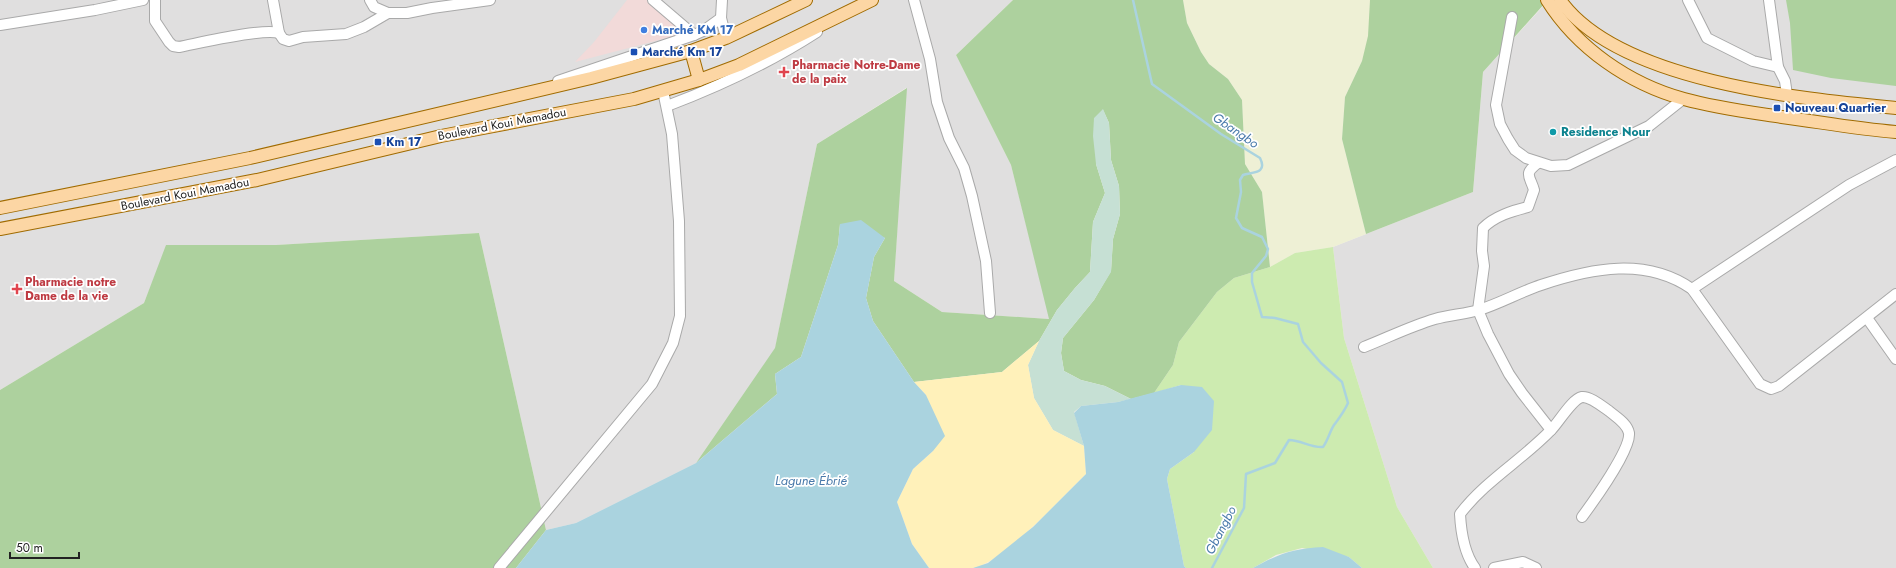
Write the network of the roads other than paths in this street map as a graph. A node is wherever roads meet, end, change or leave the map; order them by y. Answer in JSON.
{"nodes":[{"id":1,"x":143,"y":0,"type":"edge"},
{"id":2,"x":155,"y":0,"type":"edge"},
{"id":3,"x":273,"y":0,"type":"edge"},
{"id":4,"x":370,"y":0,"type":"edge"},
{"id":5,"x":490,"y":0,"type":"edge"},
{"id":6,"x":653,"y":0,"type":"edge"},
{"id":7,"x":722,"y":0,"type":"edge"},
{"id":8,"x":806,"y":0,"type":"edge"},
{"id":9,"x":872,"y":0,"type":"edge"},
{"id":10,"x":914,"y":0,"type":"edge"},
{"id":11,"x":1547,"y":0,"type":"edge"},
{"id":12,"x":1560,"y":0,"type":"edge"},
{"id":13,"x":1688,"y":0,"type":"edge"},
{"id":14,"x":1768,"y":0,"type":"edge"},
{"id":15,"x":388,"y":13,"type":"junction"},
{"id":16,"x":843,"y":15,"type":"junction"},
{"id":17,"x":1512,"y":17,"type":"dead end"},
{"id":18,"x":721,"y":18,"type":"junction"},
{"id":19,"x":0,"y":25,"type":"edge"},
{"id":20,"x":279,"y":33,"type":"junction"},
{"id":21,"x":694,"y":35,"type":"junction"},
{"id":22,"x":726,"y":38,"type":"junction"},
{"id":23,"x":691,"y":51,"type":"junction"},
{"id":24,"x":1778,"y":67,"type":"junction"},
{"id":25,"x":699,"y":80,"type":"junction"},
{"id":26,"x":663,"y":91,"type":"junction"},
{"id":27,"x":520,"y":95,"type":"junction"},
{"id":28,"x":1787,"y":95,"type":"junction"},
{"id":29,"x":1683,"y":99,"type":"junction"},
{"id":30,"x":667,"y":106,"type":"junction"},
{"id":31,"x":1896,"y":108,"type":"edge"},
{"id":32,"x":1896,"y":132,"type":"edge"},
{"id":33,"x":1896,"y":160,"type":"edge"},
{"id":34,"x":1538,"y":163,"type":"junction"},
{"id":35,"x":0,"y":208,"type":"edge"},
{"id":36,"x":0,"y":229,"type":"edge"},
{"id":37,"x":1692,"y":289,"type":"junction"},
{"id":38,"x":1896,"y":294,"type":"edge"},
{"id":39,"x":1478,"y":310,"type":"junction"},
{"id":40,"x":990,"y":313,"type":"dead end"},
{"id":41,"x":1867,"y":318,"type":"junction"},
{"id":42,"x":1364,"y":347,"type":"dead end"},
{"id":43,"x":1896,"y":359,"type":"edge"},
{"id":44,"x":1551,"y":430,"type":"junction"},
{"id":45,"x":1582,"y":517,"type":"dead end"},
{"id":46,"x":499,"y":568,"type":"edge"},
{"id":47,"x":1475,"y":568,"type":"edge"},
{"id":48,"x":1494,"y":568,"type":"edge"},
{"id":49,"x":1536,"y":568,"type":"edge"}],
"edges":[{"from":1,"to":19,"type":"street"},
{"from":2,"to":20,"type":"street"},
{"from":3,"to":20,"type":"street"},
{"from":4,"to":15,"type":"street"},
{"from":5,"to":15,"type":"street"},
{"from":6,"to":21,"type":"street"},
{"from":7,"to":18,"type":"street"},
{"from":8,"to":22,"type":"main road","name":"Boulevard Koui Mamadou"},
{"from":9,"to":16,"type":"main road","name":"Boulevard Koui Mamadou"},
{"from":10,"to":40,"type":"street"},
{"from":11,"to":29,"type":"main road"},
{"from":12,"to":28,"type":"main road"},
{"from":13,"to":24,"type":"street"},
{"from":14,"to":24,"type":"street"},
{"from":15,"to":20,"type":"street"},
{"from":16,"to":25,"type":"main road","name":"Boulevard Koui Mamadou"},
{"from":16,"to":30,"type":"street"},
{"from":17,"to":34,"type":"street"},
{"from":18,"to":21,"type":"street"},
{"from":18,"to":22,"type":"street"},
{"from":21,"to":27,"type":"street"},
{"from":22,"to":23,"type":"main road","name":"Boulevard Koui Mamadou"},
{"from":23,"to":25,"type":"main road"},
{"from":23,"to":27,"type":"main road","name":"Boulevard Koui Mamadou"},
{"from":24,"to":28,"type":"street"},
{"from":25,"to":26,"type":"main road","name":"Boulevard Koui Mamadou"},
{"from":26,"to":30,"type":"street"},
{"from":26,"to":36,"type":"main road","name":"Boulevard Koui Mamadou"},
{"from":27,"to":35,"type":"main road","name":"Boulevard Koui Mamadou"},
{"from":28,"to":31,"type":"main road"},
{"from":29,"to":32,"type":"main road"},
{"from":29,"to":34,"type":"street"},
{"from":30,"to":46,"type":"street"},
{"from":33,"to":37,"type":"street"},
{"from":34,"to":39,"type":"street"},
{"from":37,"to":39,"type":"street"},
{"from":37,"to":41,"type":"street"},
{"from":38,"to":41,"type":"street"},
{"from":39,"to":42,"type":"street"},
{"from":39,"to":44,"type":"street"},
{"from":41,"to":43,"type":"street"},
{"from":44,"to":45,"type":"street"},
{"from":44,"to":47,"type":"street"},
{"from":48,"to":49,"type":"street"}]}
